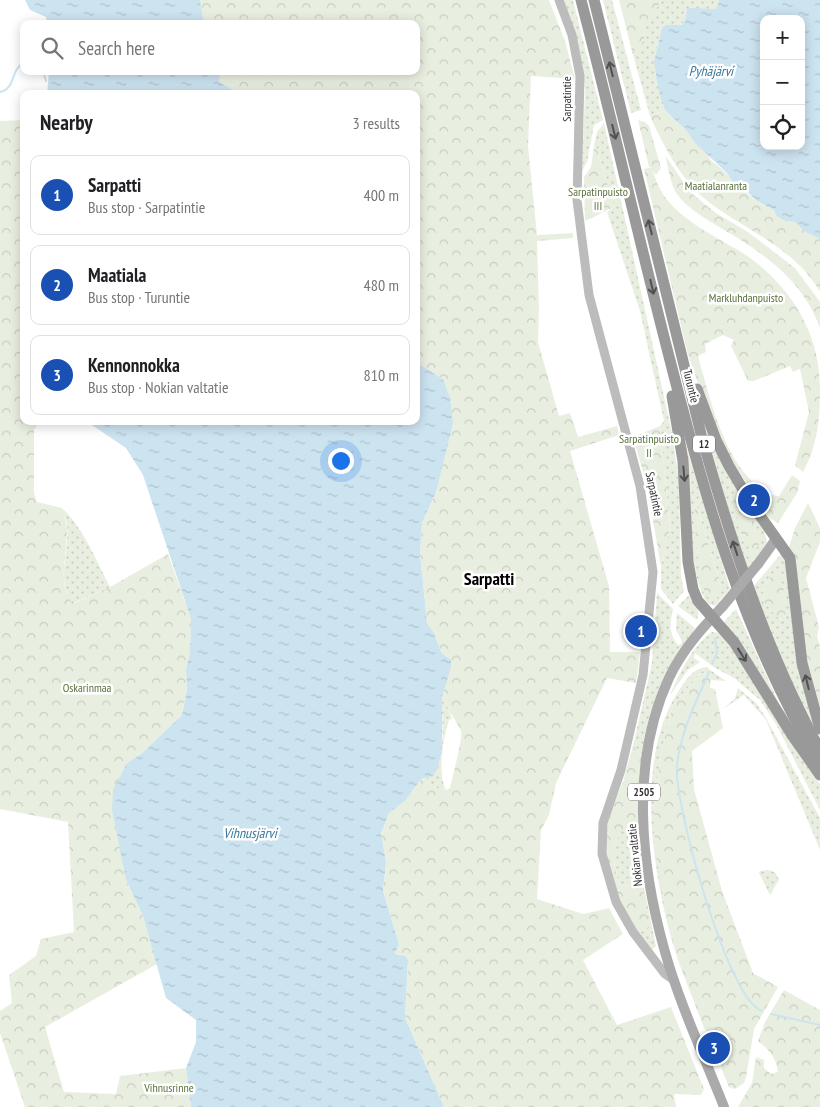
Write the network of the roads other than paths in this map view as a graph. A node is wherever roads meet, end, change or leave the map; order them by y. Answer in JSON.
{"nodes":[{"id":1,"x":559,"y":0,"type":"edge"},
{"id":2,"x":581,"y":0,"type":"edge"},
{"id":3,"x":594,"y":0,"type":"edge"},
{"id":4,"x":662,"y":274,"type":"junction"},
{"id":5,"x":660,"y":322,"type":"junction"},
{"id":6,"x":776,"y":538,"type":"junction"},
{"id":7,"x":752,"y":614,"type":"junction"},
{"id":8,"x":712,"y":617,"type":"junction"},
{"id":9,"x":820,"y":728,"type":"edge"},
{"id":10,"x":820,"y":750,"type":"edge"},
{"id":11,"x":820,"y":764,"type":"edge"},
{"id":12,"x":820,"y":775,"type":"edge"},
{"id":13,"x":665,"y":951,"type":"junction"},
{"id":14,"x":650,"y":955,"type":"junction"},
{"id":15,"x":674,"y":980,"type":"junction"},
{"id":16,"x":724,"y":1107,"type":"edge"}],
"edges":[{"from":1,"to":14,"type":"main road","name":"Sarpatintie"},
{"from":2,"to":5,"type":"highway","name":"Turuntie","number":"12","one_way":true},
{"from":4,"to":3,"type":"highway","name":"Turuntie","number":"12","one_way":true},
{"from":4,"to":6,"type":"highway"},
{"from":7,"to":4,"type":"highway","name":"Turuntie","number":"12","one_way":true},
{"from":5,"to":7,"type":"highway","name":"Turuntie","number":"12"},
{"from":5,"to":8,"type":"highway","one_way":true},
{"from":6,"to":8,"type":"main road","name":"Nokian valtatie","number":"2505","bridge":true},
{"from":9,"to":6,"type":"highway","one_way":true},
{"from":7,"to":10,"type":"highway","name":"Turuntie","number":"12"},
{"from":7,"to":11,"type":"highway","name":"Turuntie","number":"12"},
{"from":8,"to":12,"type":"highway","one_way":true},
{"from":8,"to":13,"type":"main road","name":"Nokian valtatie","number":"2505"},
{"from":13,"to":14,"type":"main road"},
{"from":13,"to":15,"type":"main road","name":"Nokian valtatie","number":"2505"},
{"from":14,"to":15,"type":"main road","name":"Sarpatintie"},
{"from":15,"to":16,"type":"main road","name":"Nokian valtatie","number":"2505"}]}
